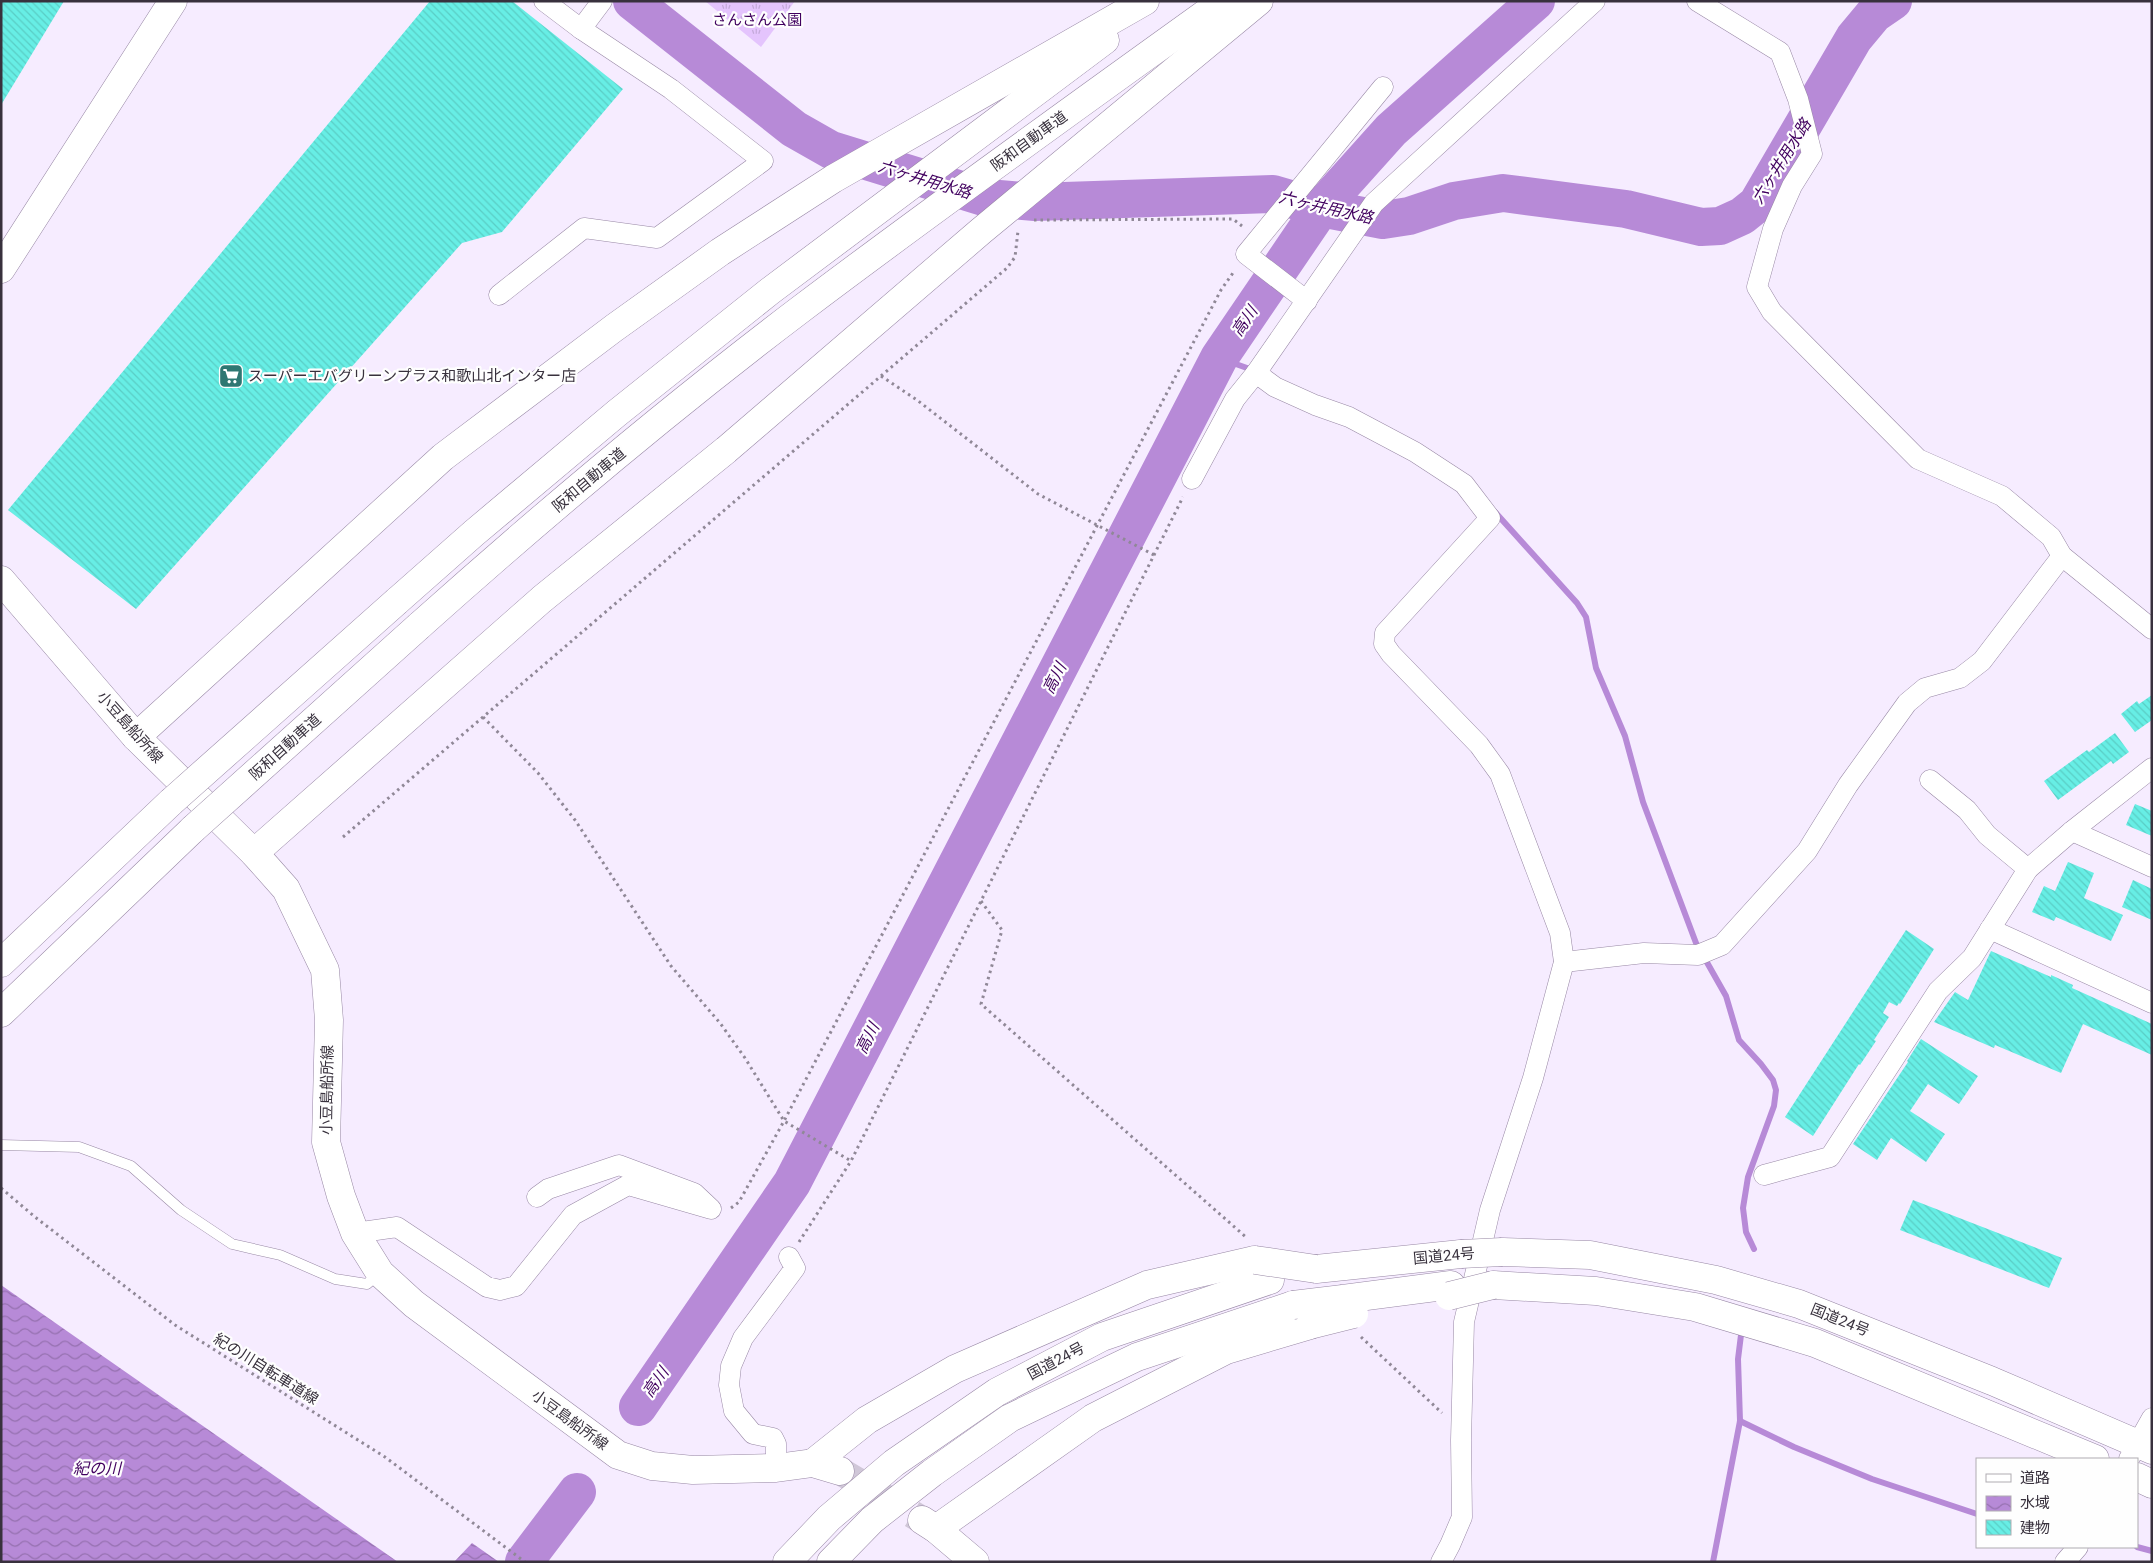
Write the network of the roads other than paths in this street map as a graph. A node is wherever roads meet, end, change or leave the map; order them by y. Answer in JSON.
{"nodes":[{"id":1,"x":173,"y":1,"type":"edge"},
{"id":2,"x":544,"y":1,"type":"edge"},
{"id":3,"x":602,"y":1,"type":"edge"},
{"id":4,"x":1145,"y":1,"type":"edge"},
{"id":5,"x":1156,"y":1,"type":"edge"},
{"id":6,"x":1223,"y":1,"type":"edge"},
{"id":7,"x":1259,"y":1,"type":"edge"},
{"id":8,"x":1595,"y":1,"type":"edge"},
{"id":9,"x":1697,"y":1,"type":"edge"},
{"id":10,"x":581,"y":29,"type":"junction"},
{"id":11,"x":1383,"y":88,"type":"dead end"},
{"id":12,"x":1,"y":269,"type":"edge"},
{"id":13,"x":499,"y":296,"type":"dead end"},
{"id":14,"x":1301,"y":296,"type":"junction"},
{"id":15,"x":1256,"y":373,"type":"junction"},
{"id":16,"x":1192,"y":479,"type":"road end"},
{"id":17,"x":2062,"y":556,"type":"junction"},
{"id":18,"x":1,"y":580,"type":"edge"},
{"id":19,"x":2152,"y":629,"type":"edge"},
{"id":20,"x":136,"y":736,"type":"junction"},
{"id":21,"x":2152,"y":768,"type":"edge"},
{"id":22,"x":1930,"y":780,"type":"dead end"},
{"id":23,"x":2072,"y":831,"type":"junction"},
{"id":24,"x":254,"y":853,"type":"junction"},
{"id":25,"x":2152,"y":867,"type":"edge"},
{"id":26,"x":2028,"y":869,"type":"junction"},
{"id":27,"x":1990,"y":929,"type":"junction"},
{"id":28,"x":1564,"y":962,"type":"junction"},
{"id":29,"x":1,"y":963,"type":"edge"},
{"id":30,"x":2152,"y":1003,"type":"edge"},
{"id":31,"x":1,"y":1013,"type":"edge"},
{"id":32,"x":1,"y":1145,"type":"edge"},
{"id":33,"x":1764,"y":1175,"type":"dead end"},
{"id":34,"x":537,"y":1197,"type":"dead end"},
{"id":35,"x":355,"y":1233,"type":"junction"},
{"id":36,"x":789,"y":1257,"type":"road end"},
{"id":37,"x":1259,"y":1260,"type":"junction"},
{"id":38,"x":380,"y":1273,"type":"junction"},
{"id":39,"x":1302,"y":1315,"type":"junction"},
{"id":40,"x":2152,"y":1418,"type":"edge"},
{"id":41,"x":2139,"y":1451,"type":"edge"},
{"id":42,"x":2093,"y":1458,"type":"edge"},
{"id":43,"x":813,"y":1463,"type":"junction"},
{"id":44,"x":776,"y":1468,"type":"junction"},
{"id":45,"x":840,"y":1471,"type":"tunnel mouth"},
{"id":46,"x":2138,"y":1477,"type":"edge"},
{"id":47,"x":2152,"y":1484,"type":"edge"},
{"id":48,"x":2077,"y":1548,"type":"edge"},
{"id":49,"x":787,"y":1562,"type":"edge"},
{"id":50,"x":831,"y":1562,"type":"edge"},
{"id":51,"x":975,"y":1562,"type":"edge"},
{"id":52,"x":1441,"y":1562,"type":"edge"},
{"id":53,"x":2065,"y":1562,"type":"edge"}],
"edges":[{"from":1,"to":12,"type":"main road"},
{"from":2,"to":10,"type":"street"},
{"from":3,"to":10,"type":"street"},
{"from":4,"to":20,"type":"main road"},
{"from":5,"to":29,"type":"main road","bridge":true},
{"from":6,"to":31,"type":"main road","name":"阪和自動車道","bridge":true},
{"from":7,"to":24,"type":"main road"},
{"from":8,"to":14,"type":"street"},
{"from":9,"to":17,"type":"street"},
{"from":10,"to":13,"type":"street"},
{"from":11,"to":14,"type":"street"},
{"from":14,"to":15,"type":"street"},
{"from":15,"to":16,"type":"street"},
{"from":15,"to":28,"type":"street"},
{"from":17,"to":19,"type":"street"},
{"from":17,"to":28,"type":"street"},
{"from":18,"to":20,"type":"main road","name":"小豆島船所線"},
{"from":20,"to":24,"type":"main road","name":"小豆島船所線"},
{"from":21,"to":23,"type":"street"},
{"from":22,"to":26,"type":"street"},
{"from":23,"to":25,"type":"street"},
{"from":23,"to":26,"type":"street"},
{"from":24,"to":35,"type":"main road","name":"小豆島船所線"},
{"from":26,"to":27,"type":"street"},
{"from":27,"to":30,"type":"street"},
{"from":27,"to":33,"type":"street"},
{"from":28,"to":52,"type":"street"},
{"from":32,"to":38,"type":"lane"},
{"from":34,"to":35,"type":"street"},
{"from":35,"to":38,"type":"main road","name":"小豆島船所線"},
{"from":36,"to":44,"type":"street"},
{"from":37,"to":41,"type":"main road","name":"国道24号","bridge":true},
{"from":37,"to":43,"type":"main road"},
{"from":37,"to":49,"type":"main road","name":"国道24号"},
{"from":38,"to":44,"type":"main road","name":"小豆島船所線"},
{"from":39,"to":42,"type":"main road","name":"国道24号","bridge":true},
{"from":39,"to":50,"type":"main road","name":"国道24号"},
{"from":39,"to":51,"type":"main road"},
{"from":40,"to":41,"type":"street"},
{"from":43,"to":44,"type":"main road","name":"小豆島船所線"},
{"from":43,"to":45,"type":"main road","name":"小豆島船所線"},
{"from":46,"to":47,"type":"main road"},
{"from":48,"to":53,"type":"street"}]}
